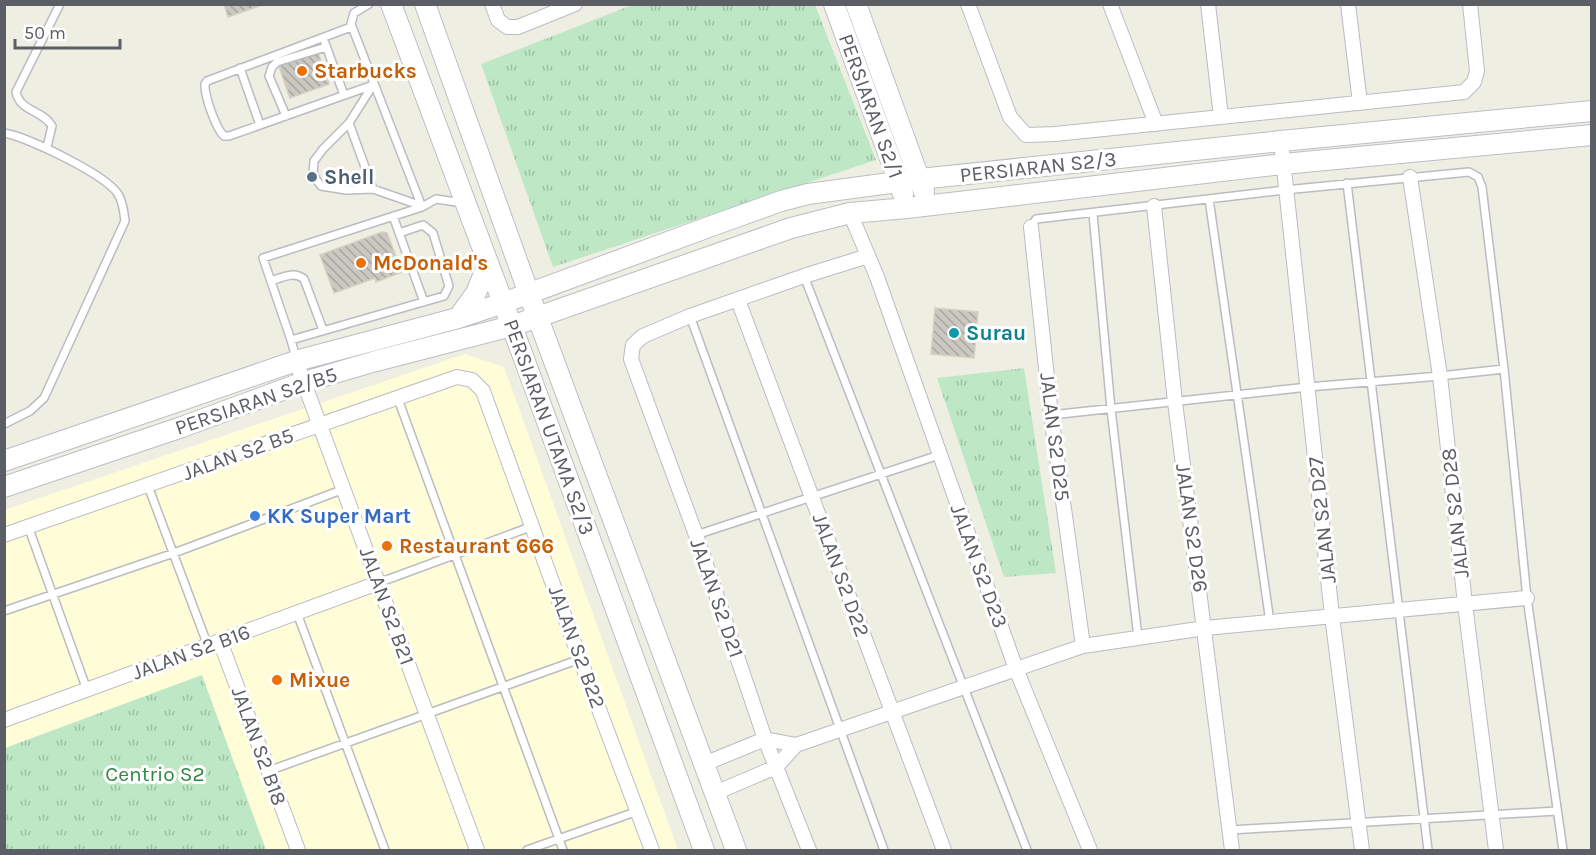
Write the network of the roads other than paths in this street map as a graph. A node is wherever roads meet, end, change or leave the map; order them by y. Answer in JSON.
{"nodes":[{"id":1,"x":60,"y":4,"type":"edge"},
{"id":2,"x":351,"y":4,"type":"edge"},
{"id":3,"x":369,"y":4,"type":"edge"},
{"id":4,"x":391,"y":4,"type":"edge"},
{"id":5,"x":425,"y":4,"type":"edge"},
{"id":6,"x":492,"y":4,"type":"edge"},
{"id":7,"x":834,"y":4,"type":"edge"},
{"id":8,"x":856,"y":4,"type":"edge"},
{"id":9,"x":968,"y":4,"type":"edge"},
{"id":10,"x":1110,"y":4,"type":"edge"},
{"id":11,"x":1208,"y":4,"type":"edge"},
{"id":12,"x":1348,"y":4,"type":"edge"},
{"id":13,"x":1470,"y":4,"type":"edge"},
{"id":14,"x":568,"y":6,"type":"edge"},
{"id":15,"x":354,"y":13,"type":"junction"},
{"id":16,"x":351,"y":26,"type":"junction"},
{"id":17,"x":323,"y":38,"type":"junction"},
{"id":18,"x":326,"y":47,"type":"junction"},
{"id":19,"x":240,"y":68,"type":"junction"},
{"id":20,"x":373,"y":85,"type":"junction"},
{"id":21,"x":344,"y":95,"type":"junction"},
{"id":22,"x":1360,"y":103,"type":"junction"},
{"id":23,"x":1592,"y":111,"type":"edge"},
{"id":24,"x":286,"y":116,"type":"junction"},
{"id":25,"x":1221,"y":117,"type":"junction"},
{"id":26,"x":349,"y":123,"type":"junction"},
{"id":27,"x":1156,"y":124,"type":"junction"},
{"id":28,"x":260,"y":125,"type":"junction"},
{"id":29,"x":4,"y":133,"type":"edge"},
{"id":30,"x":1592,"y":135,"type":"edge"},
{"id":31,"x":1281,"y":141,"type":"junction"},
{"id":32,"x":47,"y":147,"type":"junction"},
{"id":33,"x":1283,"y":164,"type":"junction"},
{"id":34,"x":1410,"y":177,"type":"junction"},
{"id":35,"x":920,"y":179,"type":"junction"},
{"id":36,"x":899,"y":183,"type":"junction"},
{"id":37,"x":1347,"y":183,"type":"junction"},
{"id":38,"x":373,"y":189,"type":"junction"},
{"id":39,"x":1285,"y":190,"type":"junction"},
{"id":40,"x":1209,"y":199,"type":"junction"},
{"id":41,"x":465,"y":203,"type":"junction"},
{"id":42,"x":929,"y":206,"type":"junction"},
{"id":43,"x":1154,"y":206,"type":"junction"},
{"id":44,"x":422,"y":207,"type":"junction"},
{"id":45,"x":907,"y":208,"type":"junction"},
{"id":46,"x":850,"y":213,"type":"junction"},
{"id":47,"x":1094,"y":214,"type":"junction"},
{"id":48,"x":393,"y":216,"type":"junction"},
{"id":49,"x":1031,"y":227,"type":"joint"},
{"id":50,"x":399,"y":233,"type":"junction"},
{"id":51,"x":868,"y":256,"type":"junction"},
{"id":52,"x":488,"y":264,"type":"junction"},
{"id":53,"x":804,"y":276,"type":"junction"},
{"id":54,"x":271,"y":281,"type":"junction"},
{"id":55,"x":529,"y":294,"type":"junction"},
{"id":56,"x":738,"y":300,"type":"junction"},
{"id":57,"x":424,"y":303,"type":"junction"},
{"id":58,"x":503,"y":303,"type":"junction"},
{"id":59,"x":690,"y":316,"type":"junction"},
{"id":60,"x":538,"y":317,"type":"junction"},
{"id":61,"x":458,"y":318,"type":"junction"},
{"id":62,"x":512,"y":326,"type":"junction"},
{"id":63,"x":323,"y":330,"type":"junction"},
{"id":64,"x":478,"y":336,"type":"junction"},
{"id":65,"x":291,"y":340,"type":"junction"},
{"id":66,"x":523,"y":356,"type":"junction"},
{"id":67,"x":296,"y":361,"type":"junction"},
{"id":68,"x":1504,"y":369,"type":"junction"},
{"id":69,"x":1440,"y":376,"type":"junction"},
{"id":70,"x":472,"y":380,"type":"joint"},
{"id":71,"x":304,"y":382,"type":"junction"},
{"id":72,"x":1371,"y":382,"type":"junction"},
{"id":73,"x":1308,"y":387,"type":"junction"},
{"id":74,"x":1237,"y":396,"type":"junction"},
{"id":75,"x":398,"y":399,"type":"junction"},
{"id":76,"x":1175,"y":402,"type":"junction"},
{"id":77,"x":1112,"y":409,"type":"junction"},
{"id":78,"x":1051,"y":416,"type":"junction"},
{"id":79,"x":4,"y":424,"type":"edge"},
{"id":80,"x":320,"y":425,"type":"junction"},
{"id":81,"x":939,"y":455,"type":"junction"},
{"id":82,"x":4,"y":461,"type":"edge"},
{"id":83,"x":881,"y":474,"type":"junction"},
{"id":84,"x":148,"y":486,"type":"junction"},
{"id":85,"x":4,"y":487,"type":"edge"},
{"id":86,"x":344,"y":489,"type":"junction"},
{"id":87,"x":812,"y":497,"type":"junction"},
{"id":88,"x":762,"y":513,"type":"junction"},
{"id":89,"x":28,"y":526,"type":"junction"},
{"id":90,"x":533,"y":526,"type":"junction"},
{"id":91,"x":4,"y":535,"type":"edge"},
{"id":92,"x":696,"y":535,"type":"junction"},
{"id":93,"x":174,"y":553,"type":"junction"},
{"id":94,"x":454,"y":554,"type":"junction"},
{"id":95,"x":378,"y":583,"type":"junction"},
{"id":96,"x":51,"y":594,"type":"junction"},
{"id":97,"x":1527,"y":598,"type":"junction"},
{"id":98,"x":1465,"y":604,"type":"junction"},
{"id":99,"x":1398,"y":610,"type":"junction"},
{"id":100,"x":4,"y":611,"type":"edge"},
{"id":101,"x":297,"y":613,"type":"junction"},
{"id":102,"x":1332,"y":616,"type":"junction"},
{"id":103,"x":1270,"y":622,"type":"junction"},
{"id":104,"x":1205,"y":628,"type":"junction"},
{"id":105,"x":1138,"y":637,"type":"junction"},
{"id":106,"x":214,"y":643,"type":"junction"},
{"id":107,"x":1083,"y":646,"type":"junction"},
{"id":108,"x":580,"y":659,"type":"junction"},
{"id":109,"x":1016,"y":669,"type":"junction"},
{"id":110,"x":503,"y":686,"type":"junction"},
{"id":111,"x":964,"y":687,"type":"junction"},
{"id":112,"x":87,"y":690,"type":"junction"},
{"id":113,"x":892,"y":712,"type":"junction"},
{"id":114,"x":427,"y":714,"type":"junction"},
{"id":115,"x":4,"y":720,"type":"edge"},
{"id":116,"x":840,"y":730,"type":"junction"},
{"id":117,"x":765,"y":739,"type":"junction"},
{"id":118,"x":346,"y":743,"type":"junction"},
{"id":119,"x":796,"y":745,"type":"junction"},
{"id":120,"x":704,"y":764,"type":"junction"},
{"id":121,"x":776,"y":767,"type":"junction"},
{"id":122,"x":268,"y":771,"type":"junction"},
{"id":123,"x":715,"y":793,"type":"junction"},
{"id":124,"x":638,"y":811,"type":"junction"},
{"id":125,"x":1557,"y":811,"type":"junction"},
{"id":126,"x":1492,"y":814,"type":"junction"},
{"id":127,"x":1425,"y":819,"type":"junction"},
{"id":128,"x":1358,"y":822,"type":"junction"},
{"id":129,"x":1230,"y":830,"type":"junction"},
{"id":130,"x":559,"y":839,"type":"junction"},
{"id":131,"x":298,"y":850,"type":"edge"},
{"id":132,"x":385,"y":850,"type":"edge"},
{"id":133,"x":477,"y":850,"type":"edge"},
{"id":134,"x":527,"y":850,"type":"edge"},
{"id":135,"x":563,"y":850,"type":"edge"},
{"id":136,"x":652,"y":850,"type":"edge"},
{"id":137,"x":704,"y":850,"type":"edge"},
{"id":138,"x":736,"y":850,"type":"edge"},
{"id":139,"x":809,"y":850,"type":"edge"},
{"id":140,"x":884,"y":850,"type":"edge"},
{"id":141,"x":944,"y":850,"type":"edge"},
{"id":142,"x":1027,"y":850,"type":"edge"},
{"id":143,"x":1090,"y":850,"type":"edge"},
{"id":144,"x":1232,"y":850,"type":"edge"},
{"id":145,"x":1362,"y":850,"type":"edge"},
{"id":146,"x":1428,"y":850,"type":"edge"},
{"id":147,"x":1496,"y":850,"type":"edge"},
{"id":148,"x":1563,"y":850,"type":"edge"}],
"edges":[{"from":1,"to":32,"type":"lane"},
{"from":2,"to":15,"type":"lane"},
{"from":3,"to":15,"type":"lane"},
{"from":4,"to":41,"type":"main road","name":"PERSIARAN UTAMA S2/3"},
{"from":5,"to":55,"type":"main road","name":"PERSIARAN UTAMA S2/3"},
{"from":6,"to":14,"type":"street"},
{"from":7,"to":36,"type":"main road","name":"PERSIARAN S2/1"},
{"from":8,"to":35,"type":"main road","name":"PERSIARAN S2/1"},
{"from":9,"to":27,"type":"street"},
{"from":10,"to":27,"type":"street"},
{"from":11,"to":25,"type":"street"},
{"from":12,"to":22,"type":"street"},
{"from":13,"to":22,"type":"street"},
{"from":15,"to":16,"type":"lane"},
{"from":16,"to":17,"type":"lane"},
{"from":16,"to":20,"type":"lane"},
{"from":17,"to":18,"type":"lane"},
{"from":17,"to":19,"type":"lane"},
{"from":18,"to":21,"type":"lane"},
{"from":18,"to":24,"type":"lane"},
{"from":19,"to":28,"type":"lane"},
{"from":19,"to":28,"type":"lane"},
{"from":20,"to":21,"type":"lane"},
{"from":20,"to":26,"type":"lane"},
{"from":20,"to":44,"type":"lane"},
{"from":21,"to":24,"type":"lane"},
{"from":22,"to":25,"type":"street"},
{"from":23,"to":31,"type":"main road","name":"PERSIARAN S2/3"},
{"from":24,"to":28,"type":"lane"},
{"from":25,"to":27,"type":"street"},
{"from":26,"to":38,"type":"lane"},
{"from":26,"to":38,"type":"lane"},
{"from":29,"to":32,"type":"lane"},
{"from":30,"to":33,"type":"main road","name":"PERSIARAN S2/B5"},
{"from":31,"to":33,"type":"street","name":"JALAN S2 D27"},
{"from":31,"to":35,"type":"main road","name":"PERSIARAN S2/3"},
{"from":32,"to":79,"type":"lane"},
{"from":33,"to":39,"type":"street","name":"JALAN S2 D27"},
{"from":33,"to":42,"type":"main road","name":"PERSIARAN S2/B5"},
{"from":34,"to":37,"type":"lane"},
{"from":34,"to":68,"type":"lane"},
{"from":34,"to":69,"type":"street","name":"JALAN S2 D28"},
{"from":35,"to":36,"type":"main road","name":"PERSIARAN S2/3"},
{"from":35,"to":42,"type":"main road","name":"PERSIARAN S2/1"},
{"from":36,"to":45,"type":"main road","name":"PERSIARAN S2/1"},
{"from":36,"to":55,"type":"main road","name":"PERSIARAN S2/3"},
{"from":37,"to":39,"type":"lane"},
{"from":37,"to":72,"type":"lane"},
{"from":38,"to":44,"type":"lane"},
{"from":39,"to":40,"type":"lane"},
{"from":39,"to":73,"type":"street","name":"JALAN S2 D27"},
{"from":40,"to":43,"type":"lane"},
{"from":40,"to":74,"type":"lane"},
{"from":41,"to":44,"type":"lane"},
{"from":41,"to":52,"type":"main road","name":"PERSIARAN UTAMA S2/3"},
{"from":42,"to":45,"type":"main road","name":"PERSIARAN S2/B5"},
{"from":43,"to":47,"type":"lane"},
{"from":43,"to":76,"type":"street","name":"JALAN S2 D26"},
{"from":44,"to":48,"type":"lane"},
{"from":45,"to":46,"type":"main road","name":"PERSIARAN S2/B5"},
{"from":46,"to":51,"type":"street","name":"JALAN S2 D23"},
{"from":46,"to":60,"type":"main road","name":"PERSIARAN S2/B5"},
{"from":47,"to":49,"type":"lane"},
{"from":47,"to":77,"type":"lane"},
{"from":48,"to":50,"type":"lane"},
{"from":48,"to":54,"type":"lane"},
{"from":49,"to":78,"type":"street","name":"JALAN S2 D25"},
{"from":50,"to":57,"type":"lane"},
{"from":50,"to":57,"type":"lane"},
{"from":51,"to":53,"type":"street"},
{"from":51,"to":81,"type":"street","name":"JALAN S2 D23"},
{"from":52,"to":58,"type":"main road","name":"PERSIARAN UTAMA S2/3"},
{"from":52,"to":61,"type":"main road"},
{"from":53,"to":56,"type":"street"},
{"from":53,"to":83,"type":"lane"},
{"from":54,"to":63,"type":"lane"},
{"from":54,"to":65,"type":"lane"},
{"from":55,"to":58,"type":"main road","name":"PERSIARAN S2/3"},
{"from":55,"to":60,"type":"main road","name":"PERSIARAN UTAMA S2/3"},
{"from":56,"to":59,"type":"street"},
{"from":56,"to":87,"type":"street","name":"JALAN S2 D22"},
{"from":57,"to":63,"type":"lane"},
{"from":58,"to":61,"type":"main road","name":"PERSIARAN S2/B5"},
{"from":58,"to":62,"type":"main road","name":"PERSIARAN UTAMA S2/3"},
{"from":59,"to":88,"type":"lane"},
{"from":59,"to":92,"type":"street","name":"JALAN S2 D21"},
{"from":60,"to":62,"type":"main road","name":"PERSIARAN S2/B5"},
{"from":60,"to":120,"type":"main road","name":"PERSIARAN UTAMA S2/3"},
{"from":61,"to":67,"type":"main road","name":"PERSIARAN S2/B5"},
{"from":62,"to":64,"type":"main road","name":"PERSIARAN S2/B5"},
{"from":62,"to":66,"type":"main road","name":"PERSIARAN UTAMA S2/3"},
{"from":63,"to":65,"type":"lane"},
{"from":64,"to":66,"type":"main road"},
{"from":64,"to":71,"type":"main road","name":"PERSIARAN S2/B5"},
{"from":65,"to":67,"type":"lane"},
{"from":66,"to":137,"type":"main road","name":"PERSIARAN UTAMA S2/3"},
{"from":67,"to":71,"type":"street","name":"JALAN S2 B21"},
{"from":67,"to":82,"type":"main road","name":"PERSIARAN S2/B5"},
{"from":68,"to":69,"type":"lane"},
{"from":68,"to":97,"type":"lane"},
{"from":69,"to":72,"type":"lane"},
{"from":69,"to":98,"type":"street","name":"JALAN S2 D28"},
{"from":70,"to":75,"type":"street","name":"JALAN S2 B5"},
{"from":70,"to":90,"type":"street","name":"JALAN S2 B22"},
{"from":71,"to":80,"type":"street","name":"JALAN S2 B21"},
{"from":71,"to":85,"type":"main road","name":"PERSIARAN S2/B5"},
{"from":72,"to":73,"type":"lane"},
{"from":72,"to":99,"type":"lane"},
{"from":73,"to":74,"type":"lane"},
{"from":73,"to":102,"type":"street","name":"JALAN S2 D27"},
{"from":74,"to":76,"type":"lane"},
{"from":74,"to":103,"type":"lane"},
{"from":75,"to":80,"type":"street","name":"JALAN S2 B5"},
{"from":75,"to":94,"type":"lane"},
{"from":76,"to":77,"type":"lane"},
{"from":76,"to":104,"type":"street","name":"JALAN S2 D26"},
{"from":77,"to":78,"type":"lane"},
{"from":77,"to":105,"type":"lane"},
{"from":78,"to":107,"type":"street","name":"JALAN S2 D25"},
{"from":80,"to":84,"type":"street","name":"JALAN S2 B5"},
{"from":80,"to":86,"type":"street","name":"JALAN S2 B21"},
{"from":81,"to":83,"type":"lane"},
{"from":81,"to":109,"type":"street","name":"JALAN S2 D23"},
{"from":83,"to":87,"type":"lane"},
{"from":83,"to":111,"type":"lane"},
{"from":84,"to":89,"type":"street","name":"JALAN S2 B5"},
{"from":84,"to":93,"type":"lane"},
{"from":86,"to":93,"type":"lane"},
{"from":86,"to":95,"type":"street","name":"JALAN S2 B21"},
{"from":87,"to":88,"type":"lane"},
{"from":87,"to":113,"type":"street","name":"JALAN S2 D22"},
{"from":88,"to":92,"type":"lane"},
{"from":88,"to":116,"type":"lane"},
{"from":89,"to":91,"type":"street","name":"JALAN S2 B5"},
{"from":89,"to":96,"type":"lane"},
{"from":90,"to":94,"type":"lane"},
{"from":90,"to":108,"type":"street","name":"JALAN S2 B22"},
{"from":92,"to":117,"type":"street","name":"JALAN S2 D21"},
{"from":93,"to":96,"type":"lane"},
{"from":93,"to":106,"type":"lane"},
{"from":94,"to":95,"type":"lane"},
{"from":94,"to":110,"type":"lane"},
{"from":95,"to":101,"type":"street","name":"JALAN S2 B16"},
{"from":95,"to":114,"type":"street","name":"JALAN S2 B21"},
{"from":96,"to":100,"type":"lane"},
{"from":96,"to":112,"type":"lane"},
{"from":97,"to":98,"type":"street"},
{"from":97,"to":125,"type":"lane"},
{"from":98,"to":99,"type":"street"},
{"from":98,"to":126,"type":"street","name":"JALAN S2 D28"},
{"from":99,"to":102,"type":"street"},
{"from":99,"to":127,"type":"lane"},
{"from":101,"to":106,"type":"street","name":"JALAN S2 B16"},
{"from":101,"to":118,"type":"lane"},
{"from":102,"to":103,"type":"street"},
{"from":102,"to":128,"type":"street","name":"JALAN S2 D27"},
{"from":103,"to":104,"type":"street"},
{"from":104,"to":105,"type":"street"},
{"from":104,"to":129,"type":"street","name":"JALAN S2 D26"},
{"from":105,"to":107,"type":"street"},
{"from":106,"to":112,"type":"street","name":"JALAN S2 B16"},
{"from":106,"to":122,"type":"street","name":"JALAN S2 B18"},
{"from":107,"to":109,"type":"street"},
{"from":108,"to":110,"type":"lane"},
{"from":108,"to":124,"type":"street","name":"JALAN S2 B22"},
{"from":109,"to":111,"type":"street"},
{"from":109,"to":143,"type":"street","name":"JALAN S2 D23"},
{"from":110,"to":114,"type":"lane"},
{"from":110,"to":130,"type":"lane"},
{"from":111,"to":113,"type":"street"},
{"from":111,"to":142,"type":"lane"},
{"from":112,"to":115,"type":"street","name":"JALAN S2 B16"},
{"from":113,"to":116,"type":"street"},
{"from":113,"to":141,"type":"street","name":"JALAN S2 D22"},
{"from":114,"to":118,"type":"lane"},
{"from":114,"to":133,"type":"street","name":"JALAN S2 B21"},
{"from":116,"to":119,"type":"street"},
{"from":116,"to":140,"type":"lane"},
{"from":117,"to":119,"type":"street"},
{"from":117,"to":120,"type":"street"},
{"from":117,"to":121,"type":"street","name":"JALAN S2 D21"},
{"from":118,"to":122,"type":"lane"},
{"from":118,"to":132,"type":"lane"},
{"from":119,"to":121,"type":"street"},
{"from":120,"to":123,"type":"main road","name":"PERSIARAN UTAMA S2/3"},
{"from":121,"to":123,"type":"street"},
{"from":121,"to":139,"type":"street","name":"JALAN S2 D21"},
{"from":122,"to":131,"type":"street","name":"JALAN S2 B18"},
{"from":123,"to":138,"type":"main road","name":"PERSIARAN UTAMA S2/3"},
{"from":124,"to":130,"type":"lane"},
{"from":124,"to":136,"type":"street","name":"JALAN S2 B22"},
{"from":125,"to":126,"type":"lane"},
{"from":125,"to":148,"type":"lane"},
{"from":126,"to":127,"type":"lane"},
{"from":126,"to":147,"type":"street","name":"JALAN S2 D28"},
{"from":127,"to":128,"type":"lane"},
{"from":127,"to":146,"type":"lane"},
{"from":128,"to":129,"type":"lane"},
{"from":128,"to":145,"type":"street","name":"JALAN S2 D27"},
{"from":129,"to":144,"type":"street","name":"JALAN S2 D26"},
{"from":130,"to":134,"type":"lane"},
{"from":130,"to":135,"type":"lane"}]}
